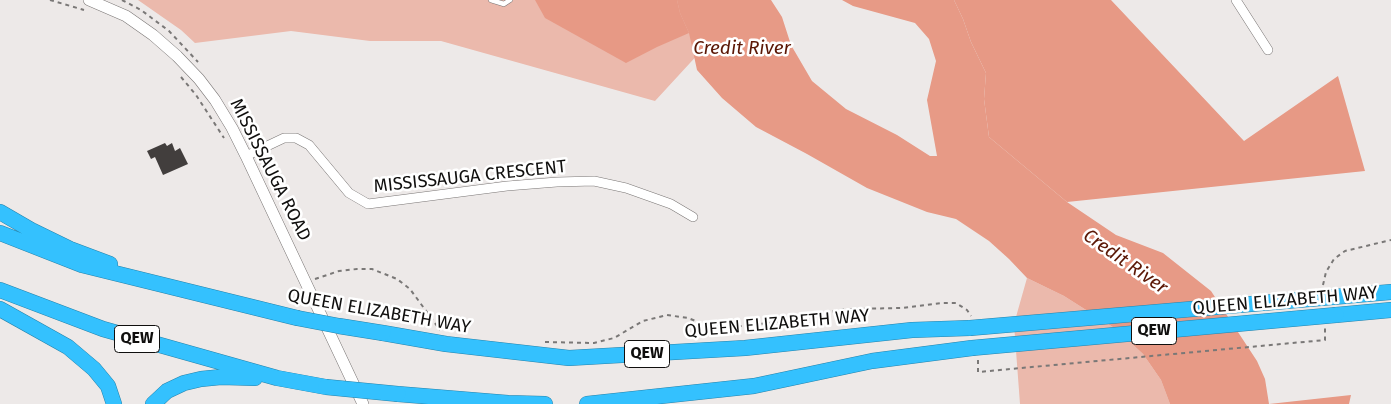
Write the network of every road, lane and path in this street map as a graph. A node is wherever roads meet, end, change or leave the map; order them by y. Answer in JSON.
{"nodes":[{"id":1,"x":50,"y":0,"type":"edge"},
{"id":2,"x":490,"y":0,"type":"edge"},
{"id":3,"x":510,"y":0,"type":"edge"},
{"id":4,"x":1236,"y":0,"type":"edge"},
{"id":5,"x":89,"y":6,"type":"edge"},
{"id":6,"x":1268,"y":50,"type":"dead end"},
{"id":7,"x":179,"y":74,"type":"dead end"},
{"id":8,"x":225,"y":140,"type":"dead end"},
{"id":9,"x":246,"y":156,"type":"junction"},
{"id":10,"x":0,"y":212,"type":"edge"},
{"id":11,"x":693,"y":217,"type":"dead end"},
{"id":12,"x":0,"y":233,"type":"edge"},
{"id":13,"x":1391,"y":240,"type":"edge"},
{"id":14,"x":305,"y":282,"type":"junction"},
{"id":15,"x":0,"y":290,"type":"edge"},
{"id":16,"x":184,"y":291,"type":"junction"},
{"id":17,"x":1391,"y":292,"type":"edge"},
{"id":18,"x":1328,"y":293,"type":"junction"},
{"id":19,"x":0,"y":309,"type":"edge"},
{"id":20,"x":1391,"y":310,"type":"edge"},
{"id":21,"x":1330,"y":319,"type":"junction"},
{"id":22,"x":971,"y":324,"type":"junction"},
{"id":23,"x":440,"y":331,"type":"dead end"},
{"id":24,"x":538,"y":342,"type":"dead end"},
{"id":25,"x":975,"y":350,"type":"junction"},
{"id":26,"x":277,"y":378,"type":"junction"},
{"id":27,"x":114,"y":404,"type":"edge"},
{"id":28,"x":153,"y":404,"type":"edge"},
{"id":29,"x":363,"y":404,"type":"edge"},
{"id":30,"x":545,"y":404,"type":"edge"},
{"id":31,"x":587,"y":404,"type":"edge"}],
"edges":[{"from":1,"to":5,"type":"path"},
{"from":2,"to":3,"type":"lane"},
{"from":4,"to":6,"type":"street"},
{"from":5,"to":9,"type":"main road","name":"MISSISSAUGA ROAD"},
{"from":7,"to":8,"type":"path"},
{"from":9,"to":11,"type":"street","name":"MISSISSAUGA CRESCENT"},
{"from":9,"to":14,"type":"main road","name":"MISSISSAUGA ROAD"},
{"from":10,"to":16,"type":"highway"},
{"from":12,"to":16,"type":"highway","name":"QUEEN ELIZABETH WAY","number":"QEW"},
{"from":13,"to":18,"type":"path"},
{"from":14,"to":23,"type":"path"},
{"from":14,"to":29,"type":"main road","name":"MISSISSAUGA ROAD"},
{"from":15,"to":26,"type":"highway","number":"QEW"},
{"from":16,"to":22,"type":"highway","name":"QUEEN ELIZABETH WAY","number":"QEW","bridge":true},
{"from":17,"to":18,"type":"highway","name":"QUEEN ELIZABETH WAY","number":"QEW"},
{"from":18,"to":22,"type":"highway","name":"QUEEN ELIZABETH WAY","number":"QEW","bridge":true},
{"from":19,"to":27,"type":"highway"},
{"from":20,"to":21,"type":"highway","name":"QUEEN ELIZABETH WAY","number":"QEW"},
{"from":21,"to":25,"type":"highway","name":"QUEEN ELIZABETH WAY","number":"QEW","bridge":true},
{"from":21,"to":25,"type":"path"},
{"from":22,"to":24,"type":"path"},
{"from":25,"to":31,"type":"highway","name":"QUEEN ELIZABETH WAY","number":"QEW"},
{"from":26,"to":28,"type":"highway"},
{"from":26,"to":30,"type":"highway","number":"QEW","bridge":true}]}
